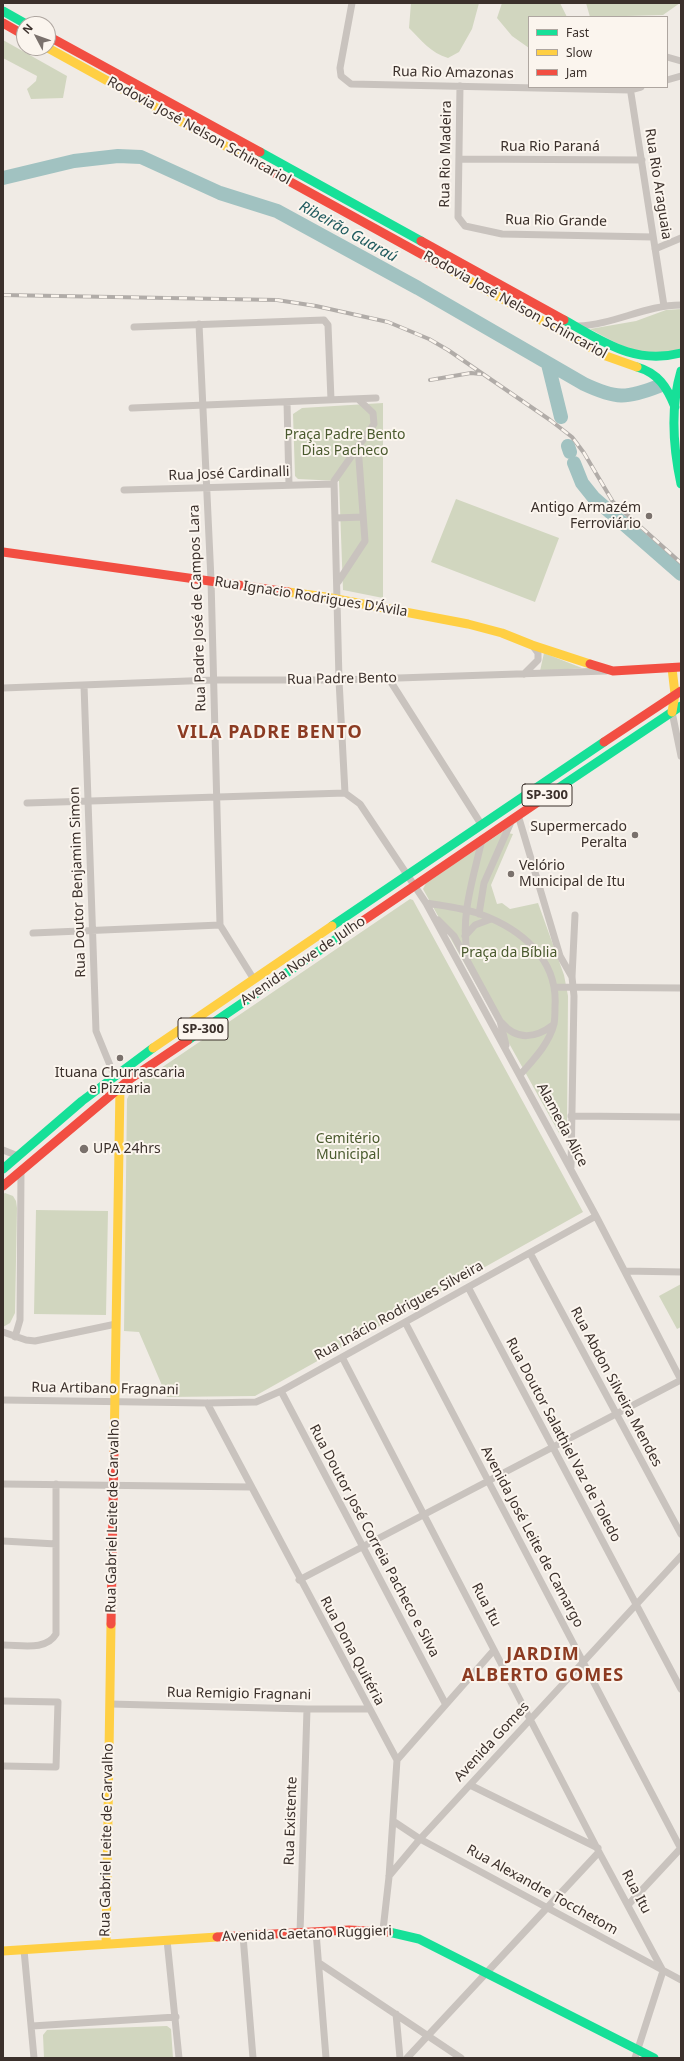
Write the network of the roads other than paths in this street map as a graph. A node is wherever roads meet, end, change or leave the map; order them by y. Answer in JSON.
{"nodes":[{"id":1,"x":352,"y":3,"type":"edge"},
{"id":2,"x":3,"y":11,"type":"edge"},
{"id":3,"x":16,"y":18,"type":"edge"},
{"id":4,"x":3,"y":23,"type":"edge"},
{"id":5,"x":16,"y":30,"type":"edge"},
{"id":6,"x":56,"y":40,"type":"edge"},
{"id":7,"x":56,"y":52,"type":"edge"},
{"id":8,"x":668,"y":57,"type":"edge"},
{"id":9,"x":681,"y":61,"type":"edge"},
{"id":10,"x":681,"y":76,"type":"edge"},
{"id":11,"x":668,"y":80,"type":"edge"},
{"id":12,"x":460,"y":86,"type":"junction"},
{"id":13,"x":528,"y":87,"type":"edge"},
{"id":14,"x":630,"y":88,"type":"edge"},
{"id":15,"x":459,"y":159,"type":"junction"},
{"id":16,"x":642,"y":160,"type":"junction"},
{"id":17,"x":461,"y":223,"type":"joint"},
{"id":18,"x":653,"y":237,"type":"junction"},
{"id":19,"x":681,"y":238,"type":"edge"},
{"id":20,"x":655,"y":249,"type":"junction"},
{"id":21,"x":681,"y":305,"type":"edge"},
{"id":22,"x":664,"y":306,"type":"junction"},
{"id":23,"x":199,"y":324,"type":"junction"},
{"id":24,"x":575,"y":326,"type":"junction"},
{"id":25,"x":134,"y":327,"type":"dead end"},
{"id":26,"x":681,"y":354,"type":"edge"},
{"id":27,"x":681,"y":371,"type":"edge"},
{"id":28,"x":376,"y":398,"type":"dead end"},
{"id":29,"x":358,"y":399,"type":"junction"},
{"id":30,"x":331,"y":400,"type":"junction"},
{"id":31,"x":287,"y":402,"type":"junction"},
{"id":32,"x":203,"y":405,"type":"junction"},
{"id":33,"x":675,"y":407,"type":"junction"},
{"id":34,"x":132,"y":408,"type":"dead end"},
{"id":35,"x":358,"y":446,"type":"junction"},
{"id":36,"x":680,"y":480,"type":"edge"},
{"id":37,"x":334,"y":484,"type":"junction"},
{"id":38,"x":289,"y":485,"type":"junction"},
{"id":39,"x":207,"y":488,"type":"junction"},
{"id":40,"x":124,"y":490,"type":"dead end"},
{"id":41,"x":363,"y":517,"type":"junction"},
{"id":42,"x":335,"y":518,"type":"junction"},
{"id":43,"x":3,"y":552,"type":"edge"},
{"id":44,"x":211,"y":580,"type":"junction"},
{"id":45,"x":338,"y":582,"type":"junction"},
{"id":46,"x":338,"y":599,"type":"junction"},
{"id":47,"x":532,"y":645,"type":"junction"},
{"id":48,"x":677,"y":668,"type":"edge"},
{"id":49,"x":613,"y":671,"type":"junction"},
{"id":50,"x":523,"y":674,"type":"junction"},
{"id":51,"x":389,"y":679,"type":"junction"},
{"id":52,"x":214,"y":680,"type":"junction"},
{"id":53,"x":339,"y":680,"type":"junction"},
{"id":54,"x":84,"y":685,"type":"junction"},
{"id":55,"x":3,"y":688,"type":"edge"},
{"id":56,"x":678,"y":693,"type":"edge"},
{"id":57,"x":681,"y":706,"type":"edge"},
{"id":58,"x":672,"y":712,"type":"junction"},
{"id":59,"x":681,"y":756,"type":"edge"},
{"id":60,"x":344,"y":793,"type":"junction"},
{"id":61,"x":217,"y":798,"type":"junction"},
{"id":62,"x":88,"y":801,"type":"junction"},
{"id":63,"x":27,"y":803,"type":"dead end"},
{"id":64,"x":508,"y":806,"type":"junction"},
{"id":65,"x":515,"y":817,"type":"junction"},
{"id":66,"x":481,"y":824,"type":"junction"},
{"id":67,"x":482,"y":839,"type":"junction"},
{"id":68,"x":478,"y":859,"type":"junction"},
{"id":69,"x":490,"y":866,"type":"junction"},
{"id":70,"x":407,"y":874,"type":"junction"},
{"id":71,"x":414,"y":885,"type":"junction"},
{"id":72,"x":426,"y":903,"type":"junction"},
{"id":73,"x":466,"y":910,"type":"junction"},
{"id":74,"x":431,"y":913,"type":"junction"},
{"id":75,"x":479,"y":914,"type":"junction"},
{"id":76,"x":576,"y":915,"type":"dead end"},
{"id":77,"x":492,"y":919,"type":"junction"},
{"id":78,"x":220,"y":925,"type":"junction"},
{"id":79,"x":93,"y":931,"type":"junction"},
{"id":80,"x":33,"y":933,"type":"dead end"},
{"id":81,"x":465,"y":936,"type":"junction"},
{"id":82,"x":469,"y":964,"type":"junction"},
{"id":83,"x":572,"y":977,"type":"junction"},
{"id":84,"x":254,"y":978,"type":"junction"},
{"id":85,"x":554,"y":987,"type":"junction"},
{"id":86,"x":574,"y":988,"type":"junction"},
{"id":87,"x":681,"y":988,"type":"edge"},
{"id":88,"x":500,"y":1021,"type":"junction"},
{"id":89,"x":554,"y":1024,"type":"junction"},
{"id":90,"x":506,"y":1049,"type":"junction"},
{"id":91,"x":144,"y":1054,"type":"junction"},
{"id":92,"x":114,"y":1075,"type":"junction"},
{"id":93,"x":520,"y":1075,"type":"junction"},
{"id":94,"x":120,"y":1087,"type":"junction"},
{"id":95,"x":105,"y":1099,"type":"junction"},
{"id":96,"x":571,"y":1116,"type":"junction"},
{"id":97,"x":681,"y":1117,"type":"edge"},
{"id":98,"x":3,"y":1150,"type":"edge"},
{"id":99,"x":18,"y":1156,"type":"junction"},
{"id":100,"x":3,"y":1169,"type":"edge"},
{"id":101,"x":21,"y":1170,"type":"junction"},
{"id":102,"x":571,"y":1170,"type":"junction"},
{"id":103,"x":3,"y":1186,"type":"edge"},
{"id":104,"x":596,"y":1216,"type":"junction"},
{"id":105,"x":530,"y":1253,"type":"junction"},
{"id":106,"x":625,"y":1271,"type":"junction"},
{"id":107,"x":681,"y":1272,"type":"edge"},
{"id":108,"x":468,"y":1287,"type":"junction"},
{"id":109,"x":405,"y":1322,"type":"junction"},
{"id":110,"x":116,"y":1324,"type":"junction"},
{"id":111,"x":3,"y":1332,"type":"edge"},
{"id":112,"x":14,"y":1336,"type":"junction"},
{"id":113,"x":342,"y":1357,"type":"junction"},
{"id":114,"x":681,"y":1380,"type":"edge"},
{"id":115,"x":281,"y":1391,"type":"junction"},
{"id":116,"x":3,"y":1400,"type":"edge"},
{"id":117,"x":114,"y":1402,"type":"junction"},
{"id":118,"x":207,"y":1403,"type":"junction"},
{"id":119,"x":615,"y":1415,"type":"junction"},
{"id":120,"x":552,"y":1447,"type":"junction"},
{"id":121,"x":488,"y":1481,"type":"junction"},
{"id":122,"x":3,"y":1484,"type":"edge"},
{"id":123,"x":56,"y":1484,"type":"junction"},
{"id":124,"x":113,"y":1485,"type":"junction"},
{"id":125,"x":251,"y":1487,"type":"junction"},
{"id":126,"x":424,"y":1515,"type":"junction"},
{"id":127,"x":681,"y":1534,"type":"edge"},
{"id":128,"x":3,"y":1541,"type":"edge"},
{"id":129,"x":56,"y":1544,"type":"junction"},
{"id":130,"x":362,"y":1547,"type":"junction"},
{"id":131,"x":681,"y":1556,"type":"edge"},
{"id":132,"x":299,"y":1580,"type":"junction"},
{"id":133,"x":636,"y":1605,"type":"junction"},
{"id":134,"x":3,"y":1645,"type":"edge"},
{"id":135,"x":494,"y":1650,"type":"junction"},
{"id":136,"x":583,"y":1662,"type":"junction"},
{"id":137,"x":681,"y":1689,"type":"edge"},
{"id":138,"x":3,"y":1701,"type":"edge"},
{"id":139,"x":445,"y":1703,"type":"junction"},
{"id":140,"x":110,"y":1704,"type":"junction"},
{"id":141,"x":307,"y":1709,"type":"junction"},
{"id":142,"x":368,"y":1709,"type":"junction"},
{"id":143,"x":531,"y":1718,"type":"junction"},
{"id":144,"x":397,"y":1760,"type":"junction"},
{"id":145,"x":3,"y":1766,"type":"edge"},
{"id":146,"x":470,"y":1785,"type":"junction"},
{"id":147,"x":393,"y":1821,"type":"junction"},
{"id":148,"x":420,"y":1839,"type":"junction"},
{"id":149,"x":681,"y":1849,"type":"edge"},
{"id":150,"x":598,"y":1850,"type":"junction"},
{"id":151,"x":389,"y":1877,"type":"junction"},
{"id":152,"x":628,"y":1905,"type":"junction"},
{"id":153,"x":548,"y":1908,"type":"junction"},
{"id":154,"x":383,"y":1930,"type":"junction"},
{"id":155,"x":316,"y":1932,"type":"junction"},
{"id":156,"x":300,"y":1933,"type":"junction"},
{"id":157,"x":243,"y":1936,"type":"junction"},
{"id":158,"x":167,"y":1940,"type":"junction"},
{"id":159,"x":106,"y":1944,"type":"junction"},
{"id":160,"x":24,"y":1950,"type":"junction"},
{"id":161,"x":3,"y":1951,"type":"edge"},
{"id":162,"x":319,"y":1963,"type":"junction"},
{"id":163,"x":663,"y":1971,"type":"junction"},
{"id":164,"x":487,"y":1974,"type":"junction"},
{"id":165,"x":681,"y":1980,"type":"edge"},
{"id":166,"x":396,"y":2014,"type":"junction"},
{"id":167,"x":176,"y":2017,"type":"junction"},
{"id":168,"x":32,"y":2026,"type":"junction"},
{"id":169,"x":429,"y":2036,"type":"junction"},
{"id":170,"x":636,"y":2054,"type":"edge"},
{"id":171,"x":34,"y":2058,"type":"edge"},
{"id":172,"x":179,"y":2058,"type":"edge"},
{"id":173,"x":253,"y":2058,"type":"edge"},
{"id":174,"x":326,"y":2058,"type":"edge"},
{"id":175,"x":400,"y":2058,"type":"edge"},
{"id":176,"x":407,"y":2058,"type":"edge"},
{"id":177,"x":461,"y":2058,"type":"edge"},
{"id":178,"x":654,"y":2058,"type":"edge"}],
"edges":[{"from":1,"to":12,"type":"street","name":"Rua Rio Amazonas"},
{"from":2,"to":3,"type":"main road"},
{"from":4,"to":5,"type":"main road"},
{"from":6,"to":24,"type":"main road","name":"Rodovia José Nelson Schincariol"},
{"from":7,"to":33,"type":"main road","name":"Rodovia José Nelson Schincariol"},
{"from":8,"to":9,"type":"street"},
{"from":10,"to":11,"type":"street"},
{"from":12,"to":13,"type":"street","name":"Rua Rio Amazonas"},
{"from":12,"to":15,"type":"street","name":"Rua Rio Madeira"},
{"from":14,"to":16,"type":"street","name":"Rua Rio Araguaia"},
{"from":15,"to":16,"type":"street","name":"Rua Rio Paraná"},
{"from":15,"to":17,"type":"street","name":"Rua Rio Madeira"},
{"from":16,"to":18,"type":"street","name":"Rua Rio Araguaia"},
{"from":17,"to":18,"type":"street","name":"Rua Rio Grande"},
{"from":18,"to":20,"type":"street","name":"Rua Rio Araguaia"},
{"from":19,"to":20,"type":"street"},
{"from":20,"to":22,"type":"street","name":"Rua Rio Araguaia"},
{"from":21,"to":22,"type":"street"},
{"from":22,"to":24,"type":"street"},
{"from":23,"to":25,"type":"street"},
{"from":23,"to":30,"type":"street"},
{"from":23,"to":32,"type":"street","name":"Rua Padre José de Campos Lara"},
{"from":24,"to":26,"type":"main road","name":"Rodovia José Nelson Schincariol"},
{"from":27,"to":33,"type":"main road"},
{"from":28,"to":29,"type":"street"},
{"from":29,"to":30,"type":"street"},
{"from":29,"to":35,"type":"street"},
{"from":30,"to":31,"type":"street"},
{"from":31,"to":32,"type":"street"},
{"from":31,"to":38,"type":"street"},
{"from":32,"to":34,"type":"street"},
{"from":32,"to":39,"type":"street","name":"Rua Padre José de Campos Lara"},
{"from":33,"to":36,"type":"main road"},
{"from":35,"to":37,"type":"street"},
{"from":35,"to":41,"type":"street"},
{"from":37,"to":38,"type":"street","name":"Rua José Cardinalli"},
{"from":37,"to":42,"type":"street"},
{"from":38,"to":39,"type":"street","name":"Rua José Cardinalli"},
{"from":39,"to":40,"type":"street","name":"Rua José Cardinalli"},
{"from":39,"to":44,"type":"street","name":"Rua Padre José de Campos Lara"},
{"from":41,"to":42,"type":"street"},
{"from":41,"to":45,"type":"street"},
{"from":42,"to":45,"type":"street"},
{"from":43,"to":44,"type":"main road","name":"Rua Ignacio Rodrigues D'Ávila"},
{"from":44,"to":46,"type":"main road","name":"Rua Ignacio Rodrigues D'Ávila"},
{"from":44,"to":52,"type":"street","name":"Rua Padre José de Campos Lara"},
{"from":45,"to":46,"type":"street"},
{"from":46,"to":47,"type":"main road","name":"Rua Ignacio Rodrigues D'Ávila"},
{"from":46,"to":53,"type":"street"},
{"from":47,"to":49,"type":"main road","name":"Rua Ignacio Rodrigues D'Ávila"},
{"from":47,"to":50,"type":"street"},
{"from":48,"to":49,"type":"main road","name":"Rua Padre Bento"},
{"from":48,"to":56,"type":"main road"},
{"from":49,"to":50,"type":"street","name":"Rua Padre Bento"},
{"from":50,"to":51,"type":"street","name":"Rua Padre Bento"},
{"from":51,"to":53,"type":"street","name":"Rua Padre Bento"},
{"from":51,"to":66,"type":"street"},
{"from":52,"to":53,"type":"street","name":"Rua Padre Bento"},
{"from":52,"to":54,"type":"street","name":"Rua Padre Bento"},
{"from":52,"to":61,"type":"street","name":"Rua Padre José de Campos Lara"},
{"from":53,"to":60,"type":"street"},
{"from":54,"to":55,"type":"street","name":"Rua Padre Bento"},
{"from":54,"to":62,"type":"street","name":"Rua Doutor Benjamim Simon"},
{"from":56,"to":58,"type":"main road"},
{"from":56,"to":64,"type":"main road","number":"SP-300"},
{"from":57,"to":58,"type":"main road","number":"SP-300"},
{"from":58,"to":59,"type":"street"},
{"from":58,"to":65,"type":"main road","number":"SP-300"},
{"from":60,"to":61,"type":"street"},
{"from":60,"to":70,"type":"street","name":"Alameda Alice"},
{"from":61,"to":62,"type":"street"},
{"from":61,"to":78,"type":"street","name":"Rua Padre José de Campos Lara"},
{"from":62,"to":63,"type":"street"},
{"from":62,"to":79,"type":"street","name":"Rua Doutor Benjamim Simon"},
{"from":64,"to":66,"type":"main road","number":"SP-300"},
{"from":64,"to":67,"type":"main road"},
{"from":65,"to":67,"type":"main road","number":"SP-300"},
{"from":65,"to":69,"type":"street"},
{"from":65,"to":83,"type":"street"},
{"from":66,"to":70,"type":"main road","number":"SP-300"},
{"from":67,"to":68,"type":"street"},
{"from":67,"to":71,"type":"main road","number":"SP-300"},
{"from":68,"to":69,"type":"street"},
{"from":68,"to":73,"type":"street"},
{"from":69,"to":75,"type":"street"},
{"from":70,"to":71,"type":"street","name":"Alameda Alice"},
{"from":70,"to":84,"type":"main road","name":"Avenida Nove de Julho","number":"SP-300"},
{"from":71,"to":72,"type":"street","name":"Alameda Alice"},
{"from":71,"to":94,"type":"main road","name":"Avenida Nove de Julho","number":"SP-300"},
{"from":72,"to":73,"type":"street"},
{"from":72,"to":74,"type":"street","name":"Alameda Alice"},
{"from":73,"to":75,"type":"street"},
{"from":73,"to":81,"type":"street"},
{"from":74,"to":82,"type":"street"},
{"from":74,"to":90,"type":"street","name":"Alameda Alice"},
{"from":75,"to":77,"type":"street"},
{"from":76,"to":83,"type":"street"},
{"from":77,"to":81,"type":"street"},
{"from":77,"to":85,"type":"street"},
{"from":78,"to":79,"type":"street"},
{"from":78,"to":84,"type":"street"},
{"from":79,"to":80,"type":"street"},
{"from":79,"to":92,"type":"street","name":"Rua Doutor Benjamim Simon"},
{"from":81,"to":82,"type":"street"},
{"from":82,"to":88,"type":"street"},
{"from":83,"to":86,"type":"street"},
{"from":84,"to":91,"type":"main road","name":"Avenida Nove de Julho","number":"SP-300"},
{"from":85,"to":86,"type":"street"},
{"from":85,"to":89,"type":"street"},
{"from":86,"to":87,"type":"street"},
{"from":86,"to":96,"type":"street"},
{"from":88,"to":89,"type":"street"},
{"from":88,"to":90,"type":"street"},
{"from":89,"to":93,"type":"street"},
{"from":90,"to":93,"type":"street","name":"Alameda Alice"},
{"from":91,"to":92,"type":"main road","name":"Avenida Nove de Julho","number":"SP-300"},
{"from":91,"to":94,"type":"main road"},
{"from":92,"to":95,"type":"main road"},
{"from":92,"to":99,"type":"main road","name":"Avenida Nove de Julho","number":"SP-300"},
{"from":93,"to":102,"type":"street","name":"Alameda Alice"},
{"from":94,"to":95,"type":"main road","name":"Avenida Nove de Julho","number":"SP-300"},
{"from":94,"to":110,"type":"main road","name":"Rua Gabriel Leite de Carvalho"},
{"from":95,"to":101,"type":"main road","name":"Avenida Nove de Julho","number":"SP-300"},
{"from":96,"to":97,"type":"street"},
{"from":96,"to":102,"type":"street"},
{"from":98,"to":99,"type":"street"},
{"from":99,"to":100,"type":"main road","name":"Avenida Nove de Julho","number":"SP-300"},
{"from":101,"to":103,"type":"main road","name":"Avenida Nove de Julho","number":"SP-300"},
{"from":101,"to":112,"type":"street"},
{"from":102,"to":104,"type":"street","name":"Alameda Alice"},
{"from":104,"to":105,"type":"street","name":"Rua Inácio Rodrigues Silveira"},
{"from":104,"to":106,"type":"street","name":"Alameda Alice"},
{"from":105,"to":108,"type":"street","name":"Rua Inácio Rodrigues Silveira"},
{"from":105,"to":119,"type":"street","name":"Rua Abdon Silveira Mendes"},
{"from":106,"to":107,"type":"street"},
{"from":106,"to":114,"type":"street","name":"Alameda Alice"},
{"from":108,"to":109,"type":"street","name":"Rua Inácio Rodrigues Silveira"},
{"from":108,"to":120,"type":"street","name":"Rua Doutor Salathiel Vaz de Toledo"},
{"from":109,"to":113,"type":"street","name":"Rua Inácio Rodrigues Silveira"},
{"from":109,"to":121,"type":"street","name":"Avenida José Leite de Camargo"},
{"from":110,"to":112,"type":"street"},
{"from":110,"to":117,"type":"main road","name":"Rua Gabriel Leite de Carvalho"},
{"from":111,"to":112,"type":"street"},
{"from":113,"to":115,"type":"street","name":"Rua Inácio Rodrigues Silveira"},
{"from":113,"to":126,"type":"street","name":"Rua Itu"},
{"from":114,"to":119,"type":"street"},
{"from":115,"to":118,"type":"street","name":"Rua Inácio Rodrigues Silveira"},
{"from":115,"to":130,"type":"street","name":"Rua Doutor José Correia Pacheco e Silva"},
{"from":116,"to":117,"type":"street","name":"Rua Artibano Fragnani"},
{"from":117,"to":118,"type":"street","name":"Rua Artibano Fragnani"},
{"from":117,"to":124,"type":"main road","name":"Rua Gabriel Leite de Carvalho"},
{"from":118,"to":125,"type":"street","name":"Rua Dona Quitéria"},
{"from":119,"to":120,"type":"street"},
{"from":119,"to":127,"type":"street","name":"Rua Abdon Silveira Mendes"},
{"from":120,"to":121,"type":"street"},
{"from":120,"to":133,"type":"street","name":"Rua Doutor Salathiel Vaz de Toledo"},
{"from":121,"to":126,"type":"street"},
{"from":121,"to":136,"type":"street","name":"Avenida José Leite de Camargo"},
{"from":122,"to":123,"type":"street"},
{"from":123,"to":124,"type":"street"},
{"from":123,"to":129,"type":"street"},
{"from":124,"to":125,"type":"street"},
{"from":124,"to":140,"type":"main road","name":"Rua Gabriel Leite de Carvalho"},
{"from":125,"to":132,"type":"street","name":"Rua Dona Quitéria"},
{"from":126,"to":130,"type":"street"},
{"from":126,"to":135,"type":"street","name":"Rua Itu"},
{"from":128,"to":129,"type":"street"},
{"from":129,"to":134,"type":"street"},
{"from":130,"to":132,"type":"street"},
{"from":130,"to":139,"type":"street","name":"Rua Doutor José Correia Pacheco e Silva"},
{"from":131,"to":133,"type":"street","name":"Avenida Gomes"},
{"from":132,"to":142,"type":"street","name":"Rua Dona Quitéria"},
{"from":133,"to":136,"type":"street","name":"Avenida Gomes"},
{"from":133,"to":137,"type":"street","name":"Rua Doutor Salathiel Vaz de Toledo"},
{"from":135,"to":139,"type":"street"},
{"from":135,"to":143,"type":"street","name":"Rua Itu"},
{"from":136,"to":143,"type":"street","name":"Avenida Gomes"},
{"from":136,"to":149,"type":"street","name":"Avenida José Leite de Camargo"},
{"from":138,"to":145,"type":"street"},
{"from":139,"to":144,"type":"street"},
{"from":140,"to":141,"type":"street","name":"Rua Remigio Fragnani"},
{"from":140,"to":159,"type":"main road","name":"Rua Gabriel Leite de Carvalho"},
{"from":141,"to":142,"type":"street","name":"Rua Remigio Fragnani"},
{"from":141,"to":156,"type":"street","name":"Rua Existente"},
{"from":142,"to":144,"type":"street","name":"Rua Dona Quitéria"},
{"from":143,"to":146,"type":"street","name":"Avenida Gomes"},
{"from":143,"to":150,"type":"street","name":"Rua Itu"},
{"from":144,"to":147,"type":"street"},
{"from":146,"to":148,"type":"street","name":"Avenida Gomes"},
{"from":146,"to":150,"type":"street"},
{"from":147,"to":148,"type":"street","name":"Rua Alexandre Tocchetom"},
{"from":147,"to":151,"type":"street"},
{"from":148,"to":151,"type":"street","name":"Avenida Gomes"},
{"from":148,"to":153,"type":"street","name":"Rua Alexandre Tocchetom"},
{"from":149,"to":152,"type":"street"},
{"from":150,"to":152,"type":"street","name":"Rua Itu"},
{"from":150,"to":153,"type":"street"},
{"from":151,"to":154,"type":"street"},
{"from":152,"to":163,"type":"street","name":"Rua Itu"},
{"from":153,"to":163,"type":"street","name":"Rua Alexandre Tocchetom"},
{"from":153,"to":164,"type":"street"},
{"from":154,"to":155,"type":"main road","name":"Avenida Caetano Ruggieri"},
{"from":154,"to":164,"type":"main road","name":"Avenida Caetano Ruggieri"},
{"from":155,"to":156,"type":"main road","name":"Avenida Caetano Ruggieri"},
{"from":155,"to":162,"type":"street"},
{"from":156,"to":157,"type":"main road","name":"Avenida Caetano Ruggieri"},
{"from":157,"to":158,"type":"main road","name":"Avenida Caetano Ruggieri"},
{"from":157,"to":173,"type":"street"},
{"from":158,"to":159,"type":"main road","name":"Avenida Caetano Ruggieri"},
{"from":158,"to":167,"type":"street"},
{"from":159,"to":160,"type":"main road","name":"Avenida Caetano Ruggieri"},
{"from":160,"to":161,"type":"main road","name":"Avenida Caetano Ruggieri"},
{"from":160,"to":168,"type":"street"},
{"from":162,"to":166,"type":"street"},
{"from":162,"to":174,"type":"street"},
{"from":163,"to":165,"type":"street","name":"Rua Alexandre Tocchetom"},
{"from":163,"to":170,"type":"street"},
{"from":164,"to":169,"type":"street"},
{"from":164,"to":170,"type":"main road","name":"Avenida Caetano Ruggieri"},
{"from":166,"to":169,"type":"street"},
{"from":166,"to":175,"type":"street"},
{"from":167,"to":168,"type":"street"},
{"from":167,"to":172,"type":"street"},
{"from":168,"to":171,"type":"street"},
{"from":169,"to":176,"type":"street"},
{"from":169,"to":177,"type":"street"},
{"from":170,"to":178,"type":"main road","name":"Avenida Caetano Ruggieri"}]}
